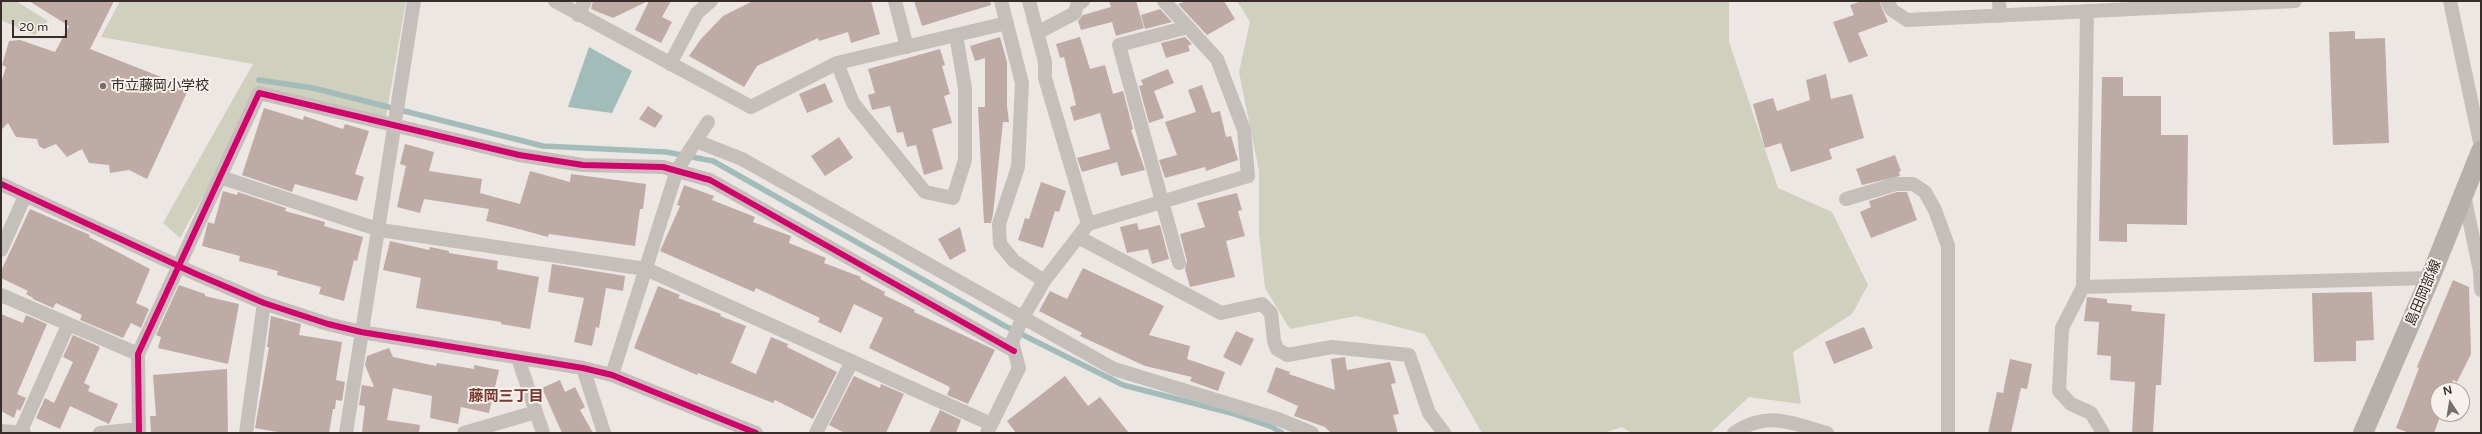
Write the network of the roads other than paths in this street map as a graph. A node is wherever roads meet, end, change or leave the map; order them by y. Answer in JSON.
{"nodes":[{"id":1,"x":414,"y":1,"type":"edge"},
{"id":2,"x":555,"y":1,"type":"edge"},
{"id":3,"x":585,"y":1,"type":"edge"},
{"id":4,"x":711,"y":1,"type":"edge"},
{"id":5,"x":895,"y":1,"type":"edge"},
{"id":6,"x":1001,"y":1,"type":"edge"},
{"id":7,"x":1028,"y":1,"type":"edge"},
{"id":8,"x":1083,"y":1,"type":"edge"},
{"id":9,"x":1164,"y":1,"type":"edge"},
{"id":10,"x":1887,"y":1,"type":"edge"},
{"id":11,"x":1999,"y":1,"type":"edge"},
{"id":12,"x":2295,"y":1,"type":"edge"},
{"id":13,"x":2450,"y":1,"type":"edge"},
{"id":14,"x":2087,"y":11,"type":"junction"},
{"id":15,"x":578,"y":15,"type":"junction"},
{"id":16,"x":2000,"y":16,"type":"junction"},
{"id":17,"x":1007,"y":23,"type":"junction"},
{"id":18,"x":1188,"y":27,"type":"junction"},
{"id":19,"x":1037,"y":33,"type":"junction"},
{"id":20,"x":956,"y":35,"type":"junction"},
{"id":21,"x":906,"y":46,"type":"junction"},
{"id":22,"x":837,"y":63,"type":"junction"},
{"id":23,"x":670,"y":64,"type":"junction"},
{"id":24,"x":708,"y":122,"type":"dead end"},
{"id":25,"x":393,"y":125,"type":"junction"},
{"id":26,"x":696,"y":140,"type":"junction"},
{"id":27,"x":2481,"y":147,"type":"edge"},
{"id":28,"x":2481,"y":151,"type":"edge"},
{"id":29,"x":677,"y":170,"type":"junction"},
{"id":30,"x":220,"y":177,"type":"junction"},
{"id":31,"x":1,"y":184,"type":"edge"},
{"id":32,"x":25,"y":196,"type":"junction"},
{"id":33,"x":2464,"y":196,"type":"junction"},
{"id":34,"x":1846,"y":199,"type":"dead end"},
{"id":35,"x":1162,"y":202,"type":"junction"},
{"id":36,"x":1088,"y":224,"type":"junction"},
{"id":37,"x":380,"y":230,"type":"junction"},
{"id":38,"x":1078,"y":237,"type":"junction"},
{"id":39,"x":1,"y":250,"type":"edge"},
{"id":40,"x":1179,"y":263,"type":"dead end"},
{"id":41,"x":178,"y":266,"type":"junction"},
{"id":42,"x":646,"y":268,"type":"junction"},
{"id":43,"x":2481,"y":270,"type":"edge"},
{"id":44,"x":2430,"y":278,"type":"junction"},
{"id":45,"x":1044,"y":281,"type":"junction"},
{"id":46,"x":2083,"y":287,"type":"junction"},
{"id":47,"x":2481,"y":290,"type":"edge"},
{"id":48,"x":1,"y":295,"type":"edge"},
{"id":49,"x":264,"y":303,"type":"junction"},
{"id":50,"x":1022,"y":319,"type":"junction"},
{"id":51,"x":68,"y":325,"type":"junction"},
{"id":52,"x":361,"y":332,"type":"junction"},
{"id":53,"x":1014,"y":351,"type":"junction"},
{"id":54,"x":138,"y":354,"type":"junction"},
{"id":55,"x":518,"y":358,"type":"junction"},
{"id":56,"x":852,"y":361,"type":"junction"},
{"id":57,"x":583,"y":368,"type":"junction"},
{"id":58,"x":612,"y":375,"type":"junction"},
{"id":59,"x":536,"y":412,"type":"junction"},
{"id":60,"x":989,"y":428,"type":"edge"},
{"id":61,"x":1,"y":431,"type":"edge"},
{"id":62,"x":139,"y":431,"type":"edge"},
{"id":63,"x":20,"y":433,"type":"edge"},
{"id":64,"x":24,"y":433,"type":"edge"},
{"id":65,"x":100,"y":433,"type":"edge"},
{"id":66,"x":246,"y":433,"type":"edge"},
{"id":67,"x":346,"y":433,"type":"edge"},
{"id":68,"x":464,"y":433,"type":"edge"},
{"id":69,"x":544,"y":433,"type":"edge"},
{"id":70,"x":604,"y":433,"type":"edge"},
{"id":71,"x":756,"y":433,"type":"edge"},
{"id":72,"x":816,"y":433,"type":"edge"},
{"id":73,"x":1312,"y":433,"type":"edge"},
{"id":74,"x":1444,"y":433,"type":"edge"},
{"id":75,"x":1734,"y":433,"type":"edge"},
{"id":76,"x":1827,"y":433,"type":"edge"},
{"id":77,"x":1948,"y":433,"type":"edge"},
{"id":78,"x":2103,"y":433,"type":"edge"},
{"id":79,"x":2362,"y":433,"type":"edge"}],
"edges":[{"from":1,"to":25,"type":"street"},
{"from":2,"to":15,"type":"street"},
{"from":3,"to":15,"type":"street"},
{"from":4,"to":23,"type":"street"},
{"from":5,"to":21,"type":"street"},
{"from":6,"to":17,"type":"street"},
{"from":7,"to":19,"type":"street"},
{"from":8,"to":19,"type":"street"},
{"from":9,"to":18,"type":"street"},
{"from":10,"to":16,"type":"street"},
{"from":11,"to":16,"type":"street"},
{"from":12,"to":14,"type":"street"},
{"from":13,"to":27,"type":"street"},
{"from":14,"to":16,"type":"street"},
{"from":14,"to":46,"type":"street"},
{"from":15,"to":23,"type":"street"},
{"from":17,"to":20,"type":"street"},
{"from":17,"to":45,"type":"street"},
{"from":18,"to":35,"type":"street"},
{"from":18,"to":35,"type":"street"},
{"from":19,"to":36,"type":"street"},
{"from":20,"to":21,"type":"street"},
{"from":20,"to":22,"type":"street"},
{"from":21,"to":22,"type":"street"},
{"from":22,"to":23,"type":"street"},
{"from":24,"to":26,"type":"street"},
{"from":25,"to":29,"type":"street"},
{"from":25,"to":30,"type":"street"},
{"from":25,"to":37,"type":"street"},
{"from":26,"to":29,"type":"street"},
{"from":26,"to":50,"type":"street"},
{"from":28,"to":33,"type":"main road","name":"島田岡部線"},
{"from":29,"to":42,"type":"street"},
{"from":29,"to":53,"type":"street"},
{"from":30,"to":37,"type":"street"},
{"from":30,"to":41,"type":"street"},
{"from":31,"to":32,"type":"street"},
{"from":32,"to":39,"type":"street"},
{"from":32,"to":41,"type":"street"},
{"from":33,"to":43,"type":"street"},
{"from":33,"to":44,"type":"main road","name":"島田岡部線"},
{"from":34,"to":77,"type":"street"},
{"from":35,"to":36,"type":"street"},
{"from":35,"to":40,"type":"street"},
{"from":36,"to":38,"type":"street"},
{"from":37,"to":42,"type":"street"},
{"from":37,"to":52,"type":"street"},
{"from":38,"to":45,"type":"street"},
{"from":38,"to":74,"type":"street"},
{"from":41,"to":49,"type":"street"},
{"from":41,"to":54,"type":"street"},
{"from":42,"to":56,"type":"street"},
{"from":42,"to":58,"type":"street"},
{"from":43,"to":47,"type":"street"},
{"from":44,"to":46,"type":"street"},
{"from":44,"to":79,"type":"main road","name":"島田岡部線"},
{"from":45,"to":50,"type":"street"},
{"from":46,"to":78,"type":"street"},
{"from":48,"to":51,"type":"street"},
{"from":49,"to":52,"type":"street"},
{"from":49,"to":66,"type":"street"},
{"from":50,"to":53,"type":"street"},
{"from":50,"to":73,"type":"street"},
{"from":51,"to":54,"type":"street"},
{"from":51,"to":63,"type":"street"},
{"from":52,"to":55,"type":"street"},
{"from":52,"to":67,"type":"street"},
{"from":53,"to":60,"type":"street"},
{"from":54,"to":62,"type":"street"},
{"from":55,"to":57,"type":"street"},
{"from":55,"to":59,"type":"street"},
{"from":56,"to":60,"type":"street"},
{"from":56,"to":72,"type":"street"},
{"from":57,"to":58,"type":"street"},
{"from":57,"to":70,"type":"street"},
{"from":58,"to":71,"type":"street"},
{"from":59,"to":68,"type":"street"},
{"from":59,"to":69,"type":"street"},
{"from":61,"to":63,"type":"street"},
{"from":62,"to":65,"type":"street"},
{"from":63,"to":64,"type":"street"},
{"from":75,"to":76,"type":"street"}]}
